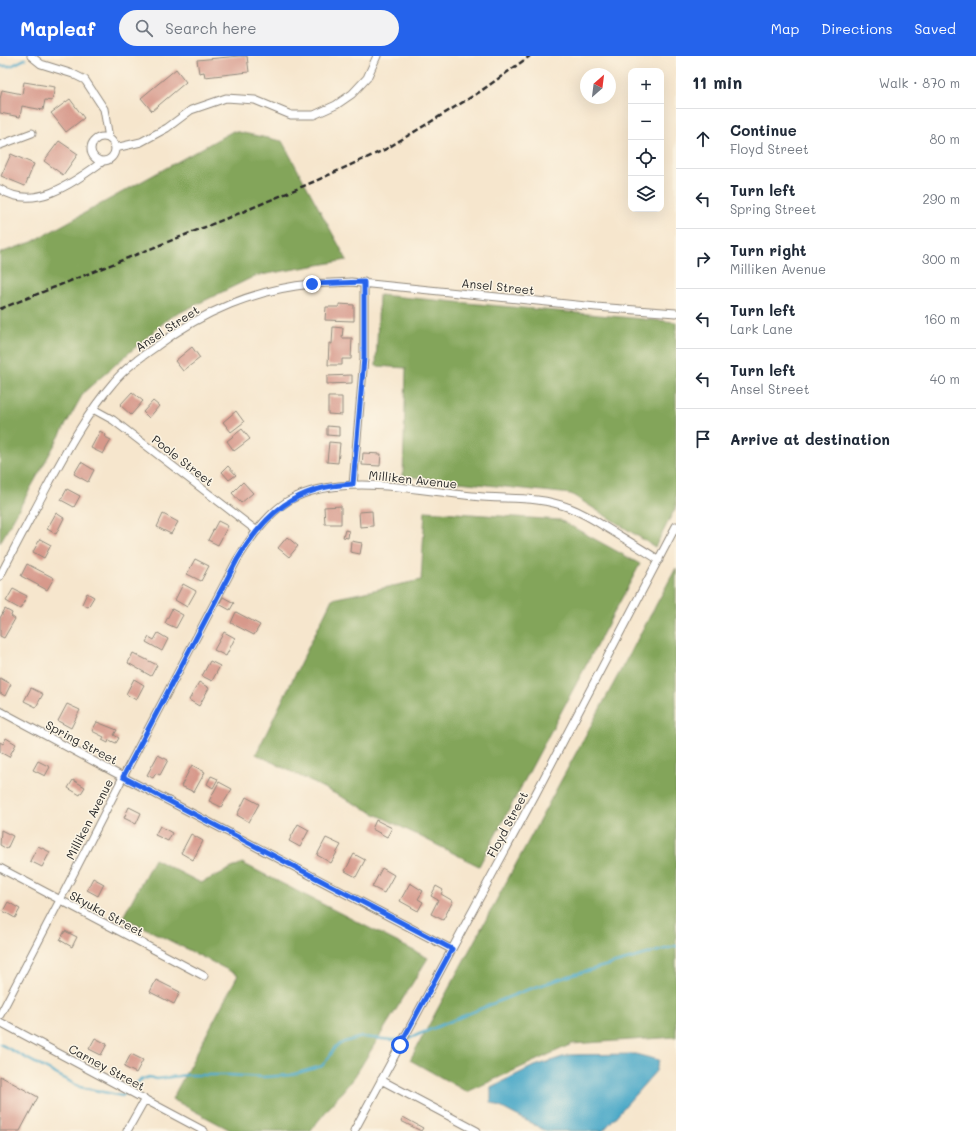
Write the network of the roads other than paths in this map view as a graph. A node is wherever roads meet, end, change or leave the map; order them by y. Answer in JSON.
{"nodes":[{"id":1,"x":31,"y":56,"type":"edge"},
{"id":2,"x":376,"y":56,"type":"edge"},
{"id":3,"x":32,"y":132,"type":"dead end"},
{"id":4,"x":109,"y":138,"type":"junction"},
{"id":5,"x":0,"y":145,"type":"edge"},
{"id":6,"x":115,"y":148,"type":"junction"},
{"id":7,"x":102,"y":162,"type":"junction"},
{"id":8,"x":0,"y":189,"type":"edge"},
{"id":9,"x":364,"y":282,"type":"junction"},
{"id":10,"x":676,"y":312,"type":"edge"},
{"id":11,"x":93,"y":409,"type":"junction"},
{"id":12,"x":353,"y":484,"type":"junction"},
{"id":13,"x":676,"y":526,"type":"edge"},
{"id":14,"x":257,"y":531,"type":"junction"},
{"id":15,"x":659,"y":560,"type":"junction"},
{"id":16,"x":0,"y":576,"type":"edge"},
{"id":17,"x":0,"y":711,"type":"edge"},
{"id":18,"x":123,"y":777,"type":"junction"},
{"id":19,"x":0,"y":868,"type":"edge"},
{"id":20,"x":60,"y":900,"type":"junction"},
{"id":21,"x":452,"y":949,"type":"junction"},
{"id":22,"x":204,"y":976,"type":"dead end"},
{"id":23,"x":0,"y":1015,"type":"edge"},
{"id":24,"x":0,"y":1022,"type":"edge"},
{"id":25,"x":381,"y":1080,"type":"junction"},
{"id":26,"x":145,"y":1100,"type":"junction"},
{"id":27,"x":127,"y":1131,"type":"edge"},
{"id":28,"x":204,"y":1131,"type":"edge"},
{"id":29,"x":354,"y":1131,"type":"edge"},
{"id":30,"x":477,"y":1131,"type":"edge"}],
"edges":[{"from":1,"to":4,"type":"street"},
{"from":2,"to":6,"type":"street"},
{"from":3,"to":5,"type":"street"},
{"from":4,"to":6,"type":"street"},
{"from":4,"to":7,"type":"street"},
{"from":6,"to":7,"type":"street"},
{"from":7,"to":8,"type":"street"},
{"from":9,"to":10,"type":"street","name":"Ansel Street"},
{"from":9,"to":11,"type":"street","name":"Ansel Street"},
{"from":9,"to":12,"type":"street"},
{"from":11,"to":14,"type":"street","name":"Poole Street"},
{"from":11,"to":16,"type":"street","name":"Ansel Street"},
{"from":12,"to":14,"type":"street","name":"Milliken Avenue"},
{"from":12,"to":15,"type":"street","name":"Milliken Avenue"},
{"from":13,"to":15,"type":"street","name":"Floyd Street"},
{"from":14,"to":18,"type":"street","name":"Milliken Avenue"},
{"from":15,"to":21,"type":"street","name":"Floyd Street"},
{"from":17,"to":18,"type":"street","name":"Spring Street"},
{"from":18,"to":20,"type":"street","name":"Milliken Avenue"},
{"from":18,"to":21,"type":"street","name":"Spring Street"},
{"from":19,"to":20,"type":"street","name":"Skyuka Street"},
{"from":20,"to":22,"type":"street","name":"Skyuka Street"},
{"from":20,"to":23,"type":"street","name":"Milliken Avenue"},
{"from":21,"to":25,"type":"street","name":"Floyd Street"},
{"from":24,"to":26,"type":"street","name":"Carney Street"},
{"from":25,"to":29,"type":"street","name":"Floyd Street"},
{"from":25,"to":30,"type":"street"},
{"from":26,"to":27,"type":"street"},
{"from":26,"to":28,"type":"street","name":"Carney Street"}]}
